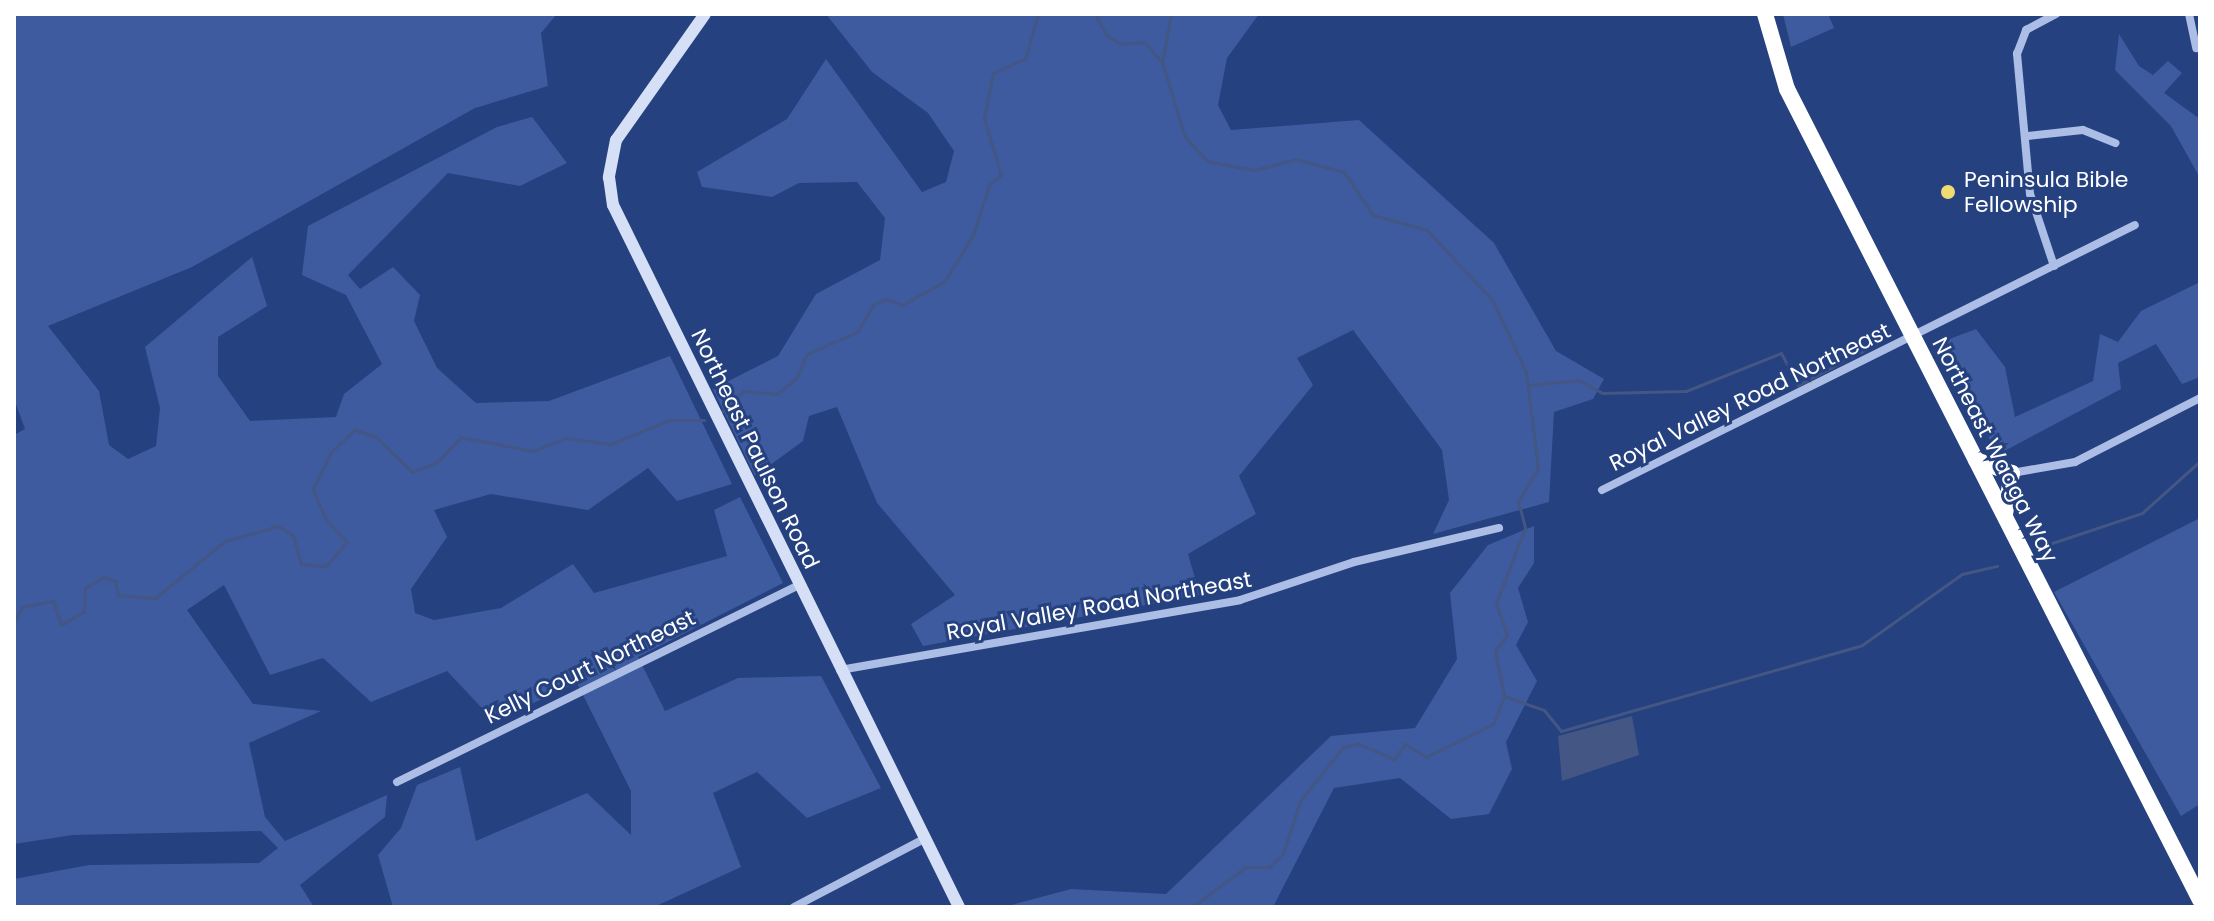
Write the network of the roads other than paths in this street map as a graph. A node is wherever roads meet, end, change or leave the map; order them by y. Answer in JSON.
{"nodes":[{"id":1,"x":705,"y":14,"type":"edge"},
{"id":2,"x":1765,"y":14,"type":"edge"},
{"id":3,"x":2056,"y":14,"type":"edge"},
{"id":4,"x":2189,"y":14,"type":"edge"},
{"id":5,"x":2196,"y":48,"type":"dead end"},
{"id":6,"x":2028,"y":136,"type":"junction"},
{"id":7,"x":2115,"y":143,"type":"dead end"},
{"id":8,"x":2135,"y":225,"type":"dead end"},
{"id":9,"x":2054,"y":266,"type":"junction"},
{"id":10,"x":1913,"y":337,"type":"junction"},
{"id":11,"x":2200,"y":398,"type":"edge"},
{"id":12,"x":1976,"y":460,"type":"junction"},
{"id":13,"x":2012,"y":473,"type":"junction"},
{"id":14,"x":1602,"y":490,"type":"dead end"},
{"id":15,"x":2006,"y":519,"type":"junction"},
{"id":16,"x":1499,"y":528,"type":"dead end"},
{"id":17,"x":799,"y":585,"type":"junction"},
{"id":18,"x":840,"y":670,"type":"junction"},
{"id":19,"x":397,"y":782,"type":"dead end"},
{"id":20,"x":924,"y":839,"type":"junction"},
{"id":21,"x":2200,"y":900,"type":"edge"},
{"id":22,"x":794,"y":907,"type":"edge"},
{"id":23,"x":959,"y":907,"type":"edge"}],
"edges":[{"from":1,"to":17,"type":"street","name":"Northeast Paulson Road"},
{"from":2,"to":10,"type":"highway","name":"Northeast Waaga Way"},
{"from":3,"to":6,"type":"street"},
{"from":4,"to":5,"type":"street"},
{"from":6,"to":7,"type":"street"},
{"from":6,"to":9,"type":"street"},
{"from":8,"to":9,"type":"street","name":"Royal Valley Road Northeast"},
{"from":9,"to":10,"type":"street","name":"Royal Valley Road Northeast"},
{"from":10,"to":12,"type":"highway","name":"Northeast Waaga Way"},
{"from":10,"to":14,"type":"street","name":"Royal Valley Road Northeast"},
{"from":11,"to":13,"type":"street"},
{"from":12,"to":13,"type":"highway"},
{"from":12,"to":15,"type":"highway","name":"Northeast Waaga Way"},
{"from":13,"to":15,"type":"highway"},
{"from":15,"to":21,"type":"highway","name":"Northeast Waaga Way"},
{"from":16,"to":18,"type":"street","name":"Royal Valley Road Northeast"},
{"from":17,"to":18,"type":"street","name":"Northeast Paulson Road"},
{"from":17,"to":19,"type":"street","name":"Kelly Court Northeast"},
{"from":18,"to":20,"type":"street","name":"Northeast Paulson Road"},
{"from":20,"to":22,"type":"street"},
{"from":20,"to":23,"type":"street","name":"Northeast Paulson Road"}]}
